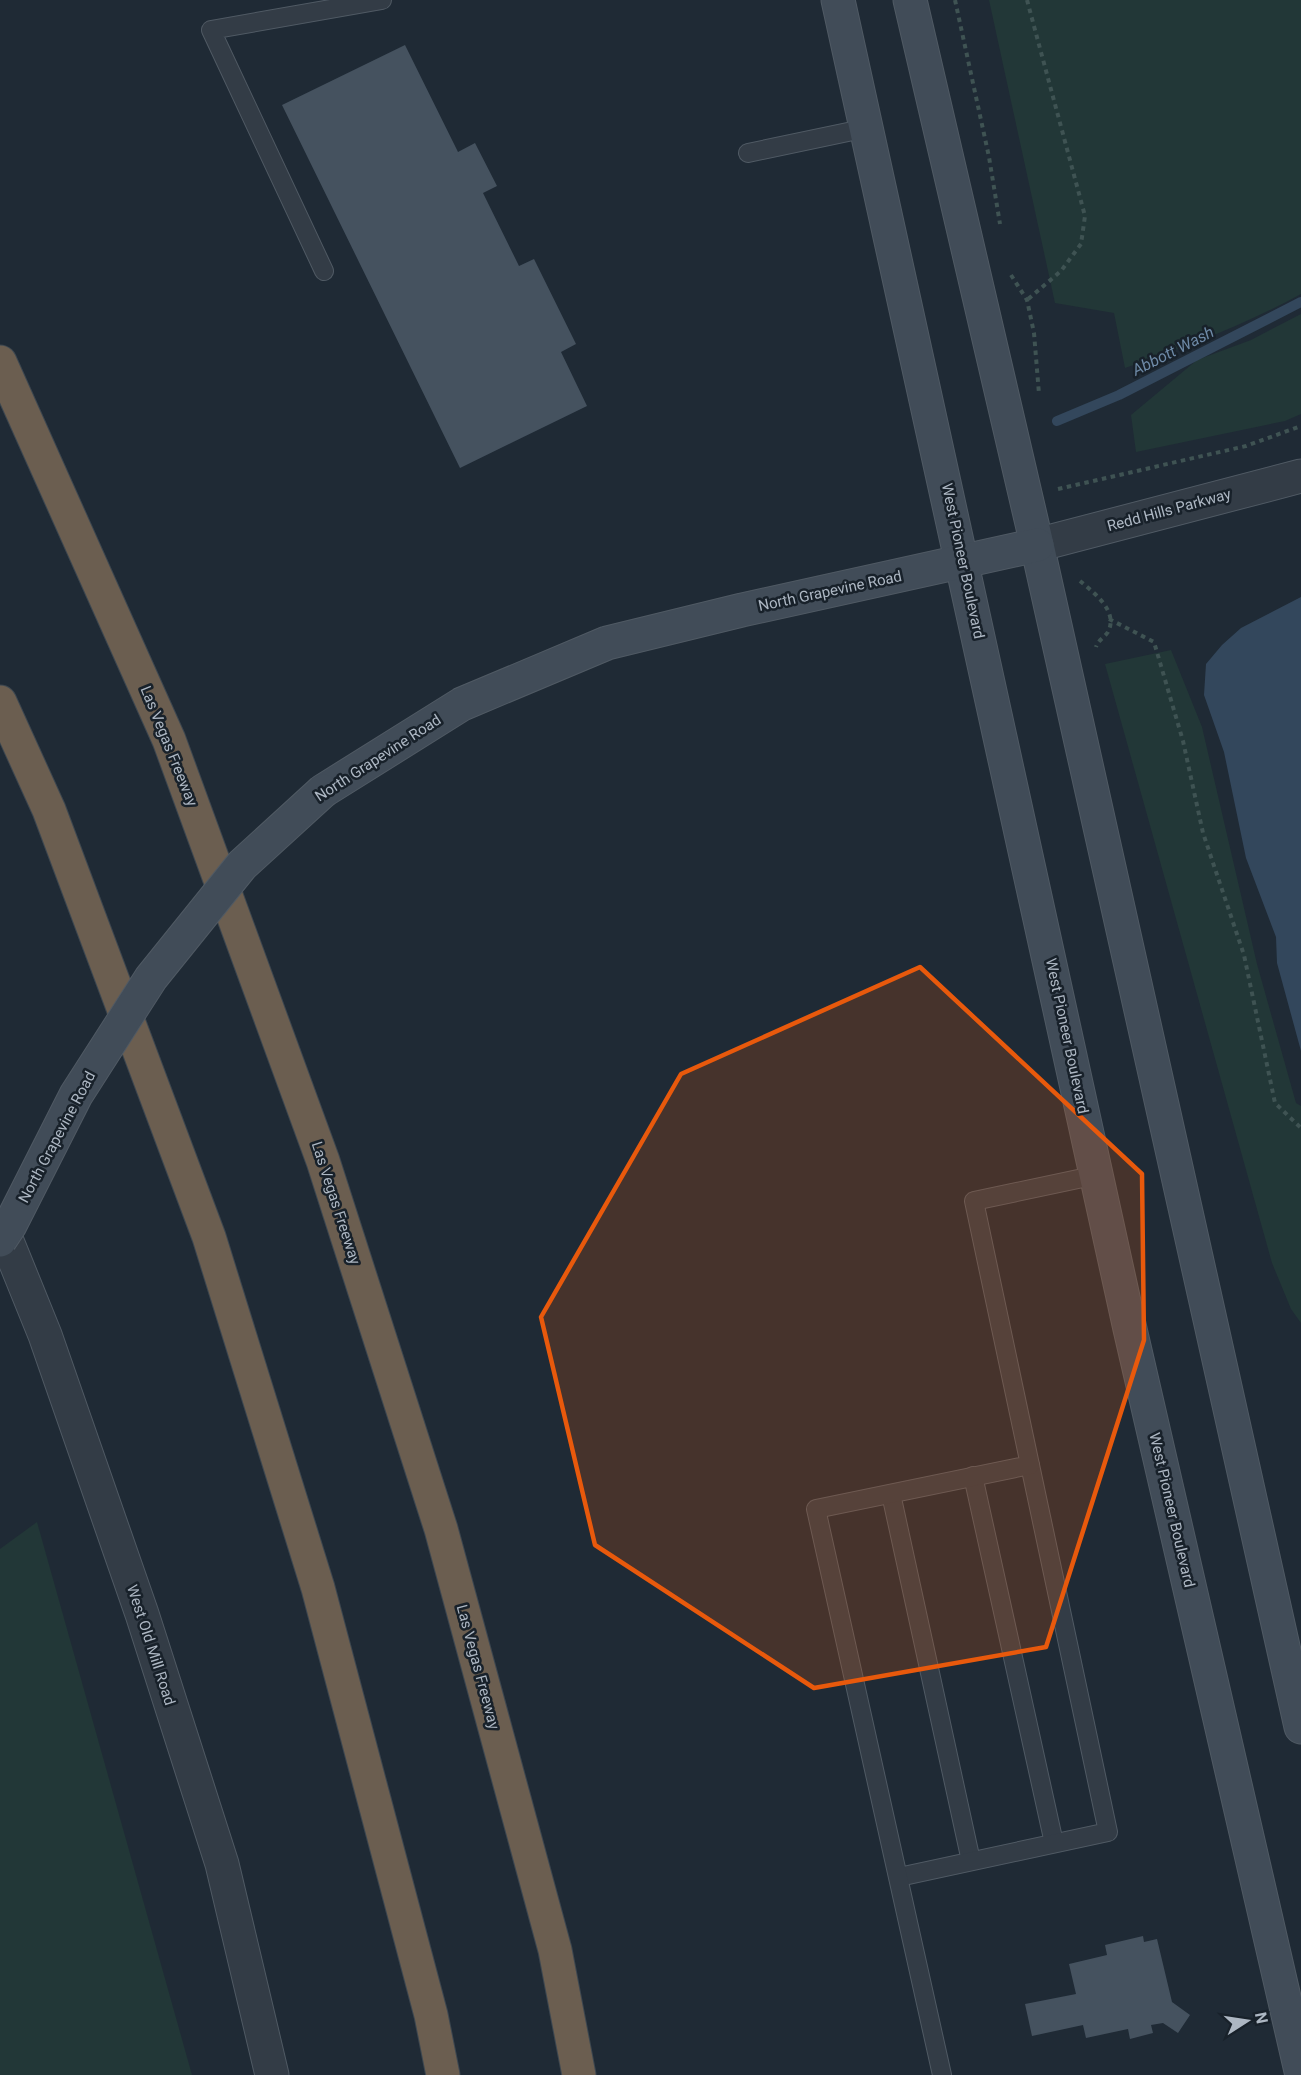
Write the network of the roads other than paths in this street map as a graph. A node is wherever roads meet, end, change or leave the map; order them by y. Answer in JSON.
{"nodes":[{"id":1,"x":382,"y":0,"type":"edge"},
{"id":2,"x":838,"y":0,"type":"edge"},
{"id":3,"x":910,"y":0,"type":"edge"},
{"id":4,"x":867,"y":128,"type":"junction"},
{"id":5,"x":748,"y":153,"type":"dead end"},
{"id":6,"x":324,"y":271,"type":"dead end"},
{"id":7,"x":0,"y":362,"type":"edge"},
{"id":8,"x":1301,"y":476,"type":"edge"},
{"id":9,"x":1037,"y":545,"type":"junction"},
{"id":10,"x":963,"y":563,"type":"junction"},
{"id":11,"x":0,"y":702,"type":"edge"},
{"id":12,"x":1097,"y":1175,"type":"junction"},
{"id":13,"x":0,"y":1224,"type":"edge"},
{"id":14,"x":0,"y":1240,"type":"edge"},
{"id":15,"x":1030,"y":1464,"type":"junction"},
{"id":16,"x":973,"y":1476,"type":"junction"},
{"id":17,"x":891,"y":1494,"type":"junction"},
{"id":18,"x":1301,"y":1727,"type":"edge"},
{"id":19,"x":1054,"y":1843,"type":"junction"},
{"id":20,"x":971,"y":1862,"type":"junction"},
{"id":21,"x":898,"y":1877,"type":"junction"},
{"id":22,"x":1301,"y":2071,"type":"edge"},
{"id":23,"x":272,"y":2075,"type":"edge"},
{"id":24,"x":443,"y":2075,"type":"edge"},
{"id":25,"x":579,"y":2075,"type":"edge"},
{"id":26,"x":942,"y":2075,"type":"edge"}],
"edges":[{"from":1,"to":6,"type":"lane"},
{"from":2,"to":4,"type":"main road","name":"West Pioneer Boulevard"},
{"from":3,"to":9,"type":"main road"},
{"from":4,"to":5,"type":"lane"},
{"from":4,"to":10,"type":"main road","name":"West Pioneer Boulevard"},
{"from":7,"to":25,"type":"highway","name":"Las Vegas Freeway"},
{"from":8,"to":9,"type":"street","name":"Redd Hills Parkway"},
{"from":9,"to":10,"type":"main road","name":"North Grapevine Road"},
{"from":9,"to":18,"type":"main road"},
{"from":10,"to":12,"type":"main road","name":"West Pioneer Boulevard"},
{"from":10,"to":14,"type":"main road","name":"North Grapevine Road","bridge":true},
{"from":11,"to":24,"type":"highway"},
{"from":12,"to":15,"type":"lane"},
{"from":12,"to":22,"type":"main road","name":"West Pioneer Boulevard"},
{"from":13,"to":23,"type":"street","name":"West Old Mill Road"},
{"from":15,"to":16,"type":"lane"},
{"from":15,"to":19,"type":"lane"},
{"from":16,"to":17,"type":"lane"},
{"from":16,"to":19,"type":"lane"},
{"from":17,"to":20,"type":"lane"},
{"from":17,"to":21,"type":"lane"},
{"from":19,"to":20,"type":"lane"},
{"from":20,"to":21,"type":"lane"},
{"from":21,"to":26,"type":"lane"}]}
